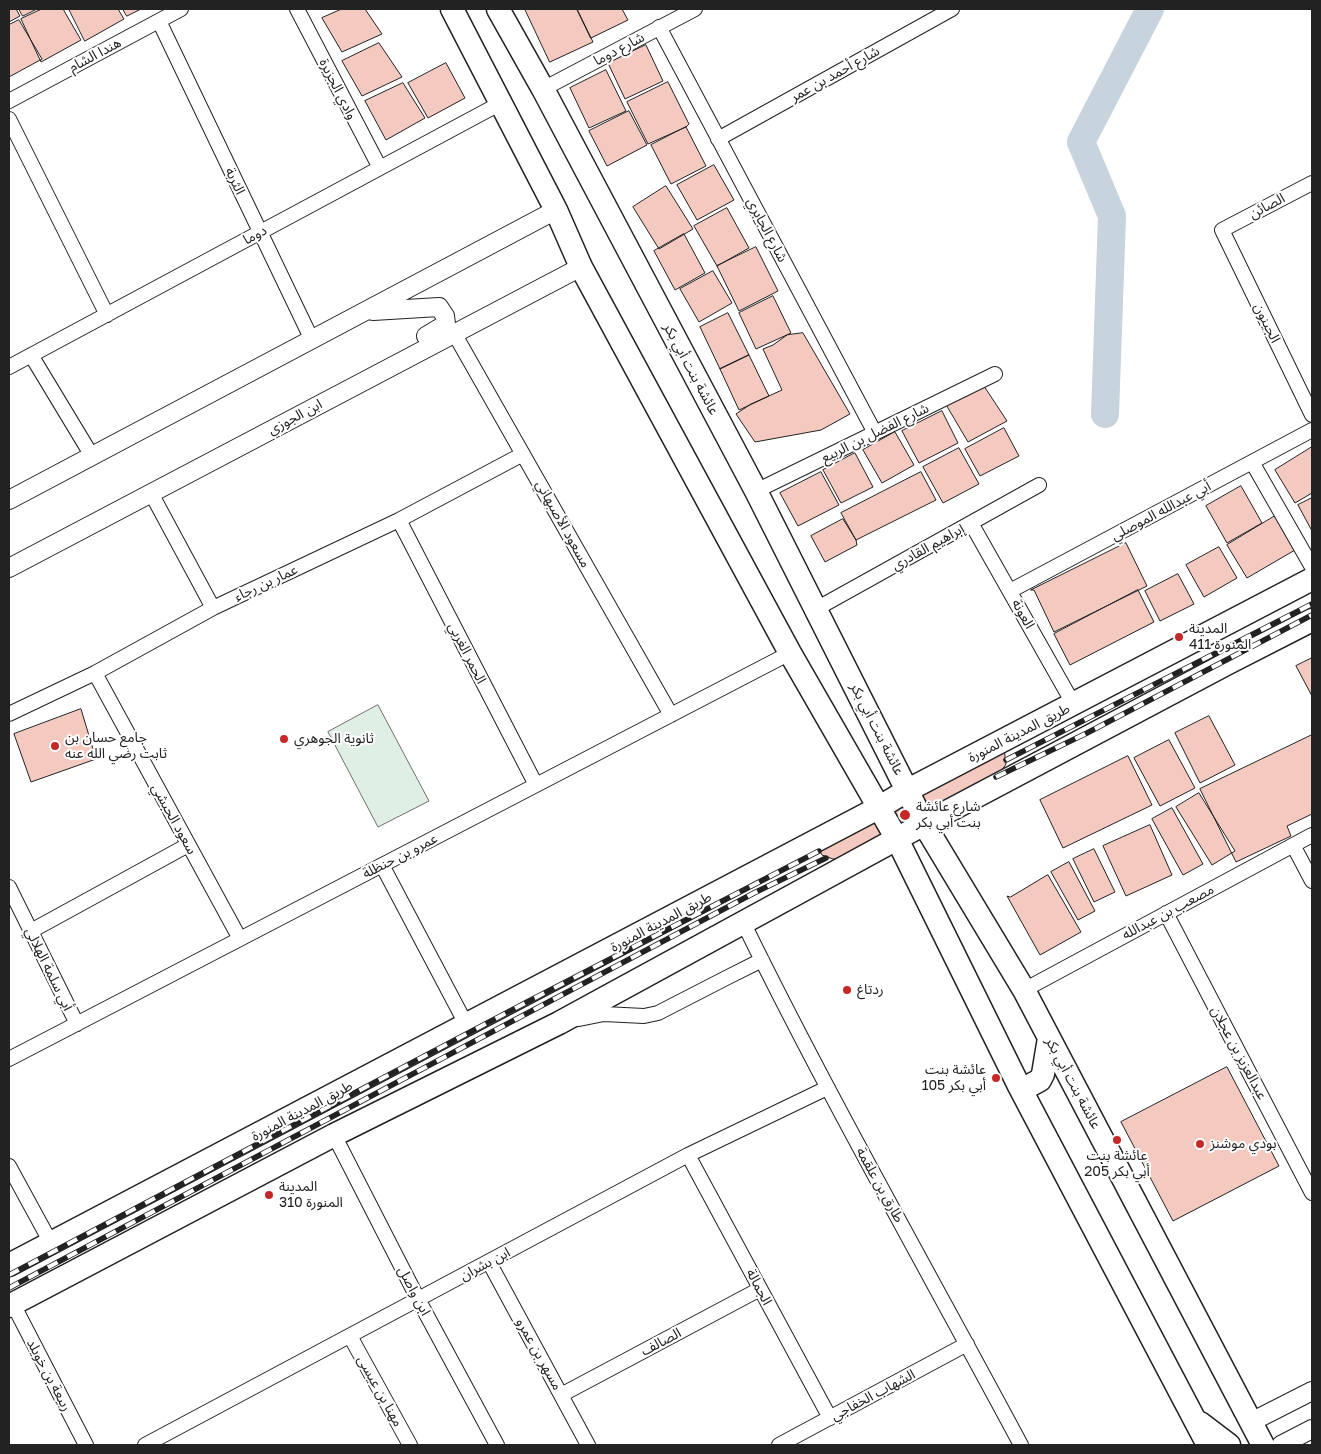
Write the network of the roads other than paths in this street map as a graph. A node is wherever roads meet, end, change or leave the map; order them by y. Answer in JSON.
{"nodes":[{"id":1,"x":181,"y":9,"type":"edge"},
{"id":2,"x":297,"y":9,"type":"edge"},
{"id":3,"x":452,"y":9,"type":"edge"},
{"id":4,"x":498,"y":9,"type":"edge"},
{"id":5,"x":695,"y":9,"type":"edge"},
{"id":6,"x":952,"y":9,"type":"edge"},
{"id":7,"x":158,"y":21,"type":"junction"},
{"id":8,"x":659,"y":28,"type":"junction"},
{"id":9,"x":543,"y":90,"type":"junction"},
{"id":10,"x":9,"y":101,"type":"edge"},
{"id":11,"x":501,"y":103,"type":"junction"},
{"id":12,"x":9,"y":119,"type":"edge"},
{"id":13,"x":718,"y":139,"type":"junction"},
{"id":14,"x":380,"y":168,"type":"junction"},
{"id":15,"x":1312,"y":183,"type":"edge"},
{"id":16,"x":556,"y":210,"type":"junction"},
{"id":17,"x":1222,"y":230,"type":"joint"},
{"id":18,"x":260,"y":233,"type":"junction"},
{"id":19,"x":581,"y":267,"type":"junction"},
{"id":20,"x":366,"y":311,"type":"junction"},
{"id":21,"x":107,"y":315,"type":"junction"},
{"id":22,"x":454,"y":333,"type":"junction"},
{"id":23,"x":312,"y":340,"type":"junction"},
{"id":24,"x":31,"y":355,"type":"junction"},
{"id":25,"x":9,"y":367,"type":"edge"},
{"id":26,"x":995,"y":374,"type":"dead end"},
{"id":27,"x":368,"y":378,"type":"junction"},
{"id":28,"x":1312,"y":415,"type":"edge"},
{"id":29,"x":1312,"y":430,"type":"edge"},
{"id":30,"x":875,"y":433,"type":"junction"},
{"id":31,"x":523,"y":454,"type":"junction"},
{"id":32,"x":92,"y":456,"type":"junction"},
{"id":33,"x":1252,"y":462,"type":"junction"},
{"id":34,"x":1039,"y":485,"type":"dead end"},
{"id":35,"x":756,"y":491,"type":"junction"},
{"id":36,"x":152,"y":493,"type":"junction"},
{"id":37,"x":9,"y":500,"type":"edge"},
{"id":38,"x":399,"y":520,"type":"junction"},
{"id":39,"x":971,"y":523,"type":"junction"},
{"id":40,"x":1312,"y":567,"type":"edge"},
{"id":41,"x":9,"y":568,"type":"edge"},
{"id":42,"x":1312,"y":579,"type":"edge"},
{"id":43,"x":1010,"y":591,"type":"junction"},
{"id":44,"x":213,"y":608,"type":"junction"},
{"id":45,"x":816,"y":609,"type":"junction"},
{"id":46,"x":1312,"y":620,"type":"edge"},
{"id":47,"x":790,"y":653,"type":"junction"},
{"id":48,"x":95,"y":673,"type":"junction"},
{"id":49,"x":1074,"y":705,"type":"junction"},
{"id":50,"x":9,"y":714,"type":"edge"},
{"id":51,"x":671,"y":715,"type":"junction"},
{"id":52,"x":536,"y":785,"type":"junction"},
{"id":53,"x":908,"y":790,"type":"junction"},
{"id":54,"x":880,"y":807,"type":"junction"},
{"id":55,"x":924,"y":824,"type":"junction"},
{"id":56,"x":1312,"y":835,"type":"edge"},
{"id":57,"x":898,"y":839,"type":"junction"},
{"id":58,"x":188,"y":845,"type":"junction"},
{"id":59,"x":1293,"y":845,"type":"junction"},
{"id":60,"x":382,"y":865,"type":"junction"},
{"id":61,"x":1312,"y":881,"type":"edge"},
{"id":62,"x":9,"y":887,"type":"edge"},
{"id":63,"x":1166,"y":913,"type":"junction"},
{"id":64,"x":743,"y":922,"type":"junction"},
{"id":65,"x":31,"y":932,"type":"junction"},
{"id":66,"x":240,"y":939,"type":"junction"},
{"id":67,"x":762,"y":960,"type":"junction"},
{"id":68,"x":1024,"y":990,"type":"junction"},
{"id":69,"x":559,"y":1023,"type":"junction"},
{"id":70,"x":76,"y":1024,"type":"junction"},
{"id":71,"x":466,"y":1024,"type":"junction"},
{"id":72,"x":1049,"y":1038,"type":"junction"},
{"id":73,"x":9,"y":1059,"type":"edge"},
{"id":74,"x":1019,"y":1086,"type":"junction"},
{"id":75,"x":827,"y":1088,"type":"junction"},
{"id":76,"x":334,"y":1135,"type":"junction"},
{"id":77,"x":688,"y":1155,"type":"junction"},
{"id":78,"x":9,"y":1166,"type":"edge"},
{"id":79,"x":1311,"y":1188,"type":"edge"},
{"id":80,"x":51,"y":1243,"type":"junction"},
{"id":81,"x":489,"y":1262,"type":"junction"},
{"id":82,"x":9,"y":1265,"type":"edge"},
{"id":83,"x":760,"y":1289,"type":"junction"},
{"id":84,"x":418,"y":1300,"type":"junction"},
{"id":85,"x":11,"y":1305,"type":"edge"},
{"id":86,"x":350,"y":1336,"type":"junction"},
{"id":87,"x":967,"y":1344,"type":"junction"},
{"id":88,"x":1312,"y":1391,"type":"edge"},
{"id":89,"x":561,"y":1395,"type":"junction"},
{"id":90,"x":830,"y":1418,"type":"junction"},
{"id":91,"x":1194,"y":1418,"type":"junction"},
{"id":92,"x":1251,"y":1422,"type":"junction"},
{"id":93,"x":1312,"y":1428,"type":"edge"},
{"id":94,"x":1205,"y":1444,"type":"edge"},
{"id":95,"x":86,"y":1445,"type":"edge"},
{"id":96,"x":145,"y":1445,"type":"edge"},
{"id":97,"x":410,"y":1445,"type":"edge"},
{"id":98,"x":497,"y":1445,"type":"edge"},
{"id":99,"x":588,"y":1445,"type":"edge"},
{"id":100,"x":779,"y":1445,"type":"edge"},
{"id":101,"x":1020,"y":1445,"type":"edge"},
{"id":102,"x":1229,"y":1445,"type":"edge"},
{"id":103,"x":1240,"y":1445,"type":"edge"},
{"id":104,"x":1263,"y":1445,"type":"edge"},
{"id":105,"x":1281,"y":1445,"type":"edge"}],
"edges":[{"from":1,"to":7,"type":"street","name":"هندا الشام"},
{"from":2,"to":14,"type":"street","name":"وادي الجزيرة"},
{"from":3,"to":11,"type":"main road"},
{"from":4,"to":9,"type":"main road","name":"عائشة بنت أبي بكر"},
{"from":5,"to":8,"type":"street","name":"شارع دوما"},
{"from":6,"to":13,"type":"street","name":"شارع أحمد بن عمر"},
{"from":7,"to":10,"type":"street","name":"هندا الشام"},
{"from":7,"to":18,"type":"street","name":"الثربة"},
{"from":8,"to":9,"type":"street","name":"شارع دوما"},
{"from":8,"to":13,"type":"street","name":"شارع الجابري"},
{"from":9,"to":35,"type":"main road","name":"عائشة بنت أبي بكر"},
{"from":11,"to":14,"type":"street","name":"دوما"},
{"from":11,"to":16,"type":"main road"},
{"from":12,"to":21,"type":"street"},
{"from":13,"to":30,"type":"street","name":"شارع الجابري"},
{"from":14,"to":18,"type":"street","name":"دوما"},
{"from":15,"to":17,"type":"street","name":"الصائن"},
{"from":16,"to":19,"type":"main road"},
{"from":16,"to":20,"type":"street"},
{"from":17,"to":28,"type":"street","name":"الجينون"},
{"from":18,"to":21,"type":"street","name":"دوما"},
{"from":18,"to":23,"type":"street","name":"الثربة"},
{"from":19,"to":22,"type":"street","name":"ابن الجوزي"},
{"from":19,"to":47,"type":"main road"},
{"from":20,"to":23,"type":"street"},
{"from":20,"to":27,"type":"street"},
{"from":21,"to":24,"type":"street","name":"دوما"},
{"from":22,"to":27,"type":"street","name":"ابن الجوزي"},
{"from":22,"to":31,"type":"street","name":"مسعود الأصبهاني"},
{"from":23,"to":32,"type":"street"},
{"from":24,"to":25,"type":"street","name":"دوما"},
{"from":24,"to":32,"type":"street"},
{"from":26,"to":30,"type":"street","name":"شارع الفضل بن الربيع"},
{"from":27,"to":36,"type":"street","name":"ابن الجوزي"},
{"from":29,"to":33,"type":"street","name":"أبي عبدالله الموصلي"},
{"from":30,"to":35,"type":"street","name":"شارع الفضل بن الربيع"},
{"from":31,"to":38,"type":"street","name":"عمار بن رجاء"},
{"from":31,"to":51,"type":"street","name":"مسعود الأصبهاني"},
{"from":32,"to":37,"type":"street"},
{"from":33,"to":40,"type":"street"},
{"from":33,"to":43,"type":"street","name":"أبي عبدالله الموصلي"},
{"from":34,"to":39,"type":"street","name":"إبراهيم القادري"},
{"from":35,"to":45,"type":"main road","name":"عائشة بنت أبي بكر"},
{"from":36,"to":41,"type":"street","name":"ابن الجوزي"},
{"from":36,"to":44,"type":"street"},
{"from":38,"to":44,"type":"street","name":"عمار بن رجاء"},
{"from":38,"to":52,"type":"street","name":"الحمر الغربي"},
{"from":39,"to":43,"type":"street","name":"العونة"},
{"from":39,"to":45,"type":"street","name":"إبراهيم القادري"},
{"from":42,"to":49,"type":"main road","name":"طريق المدينة المنورة"},
{"from":43,"to":49,"type":"street","name":"العونة"},
{"from":44,"to":48,"type":"street","name":"عمار بن رجاء"},
{"from":45,"to":53,"type":"main road","name":"عائشة بنت أبي بكر"},
{"from":46,"to":55,"type":"main road"},
{"from":47,"to":51,"type":"street","name":"عمرو بن حنظلة"},
{"from":47,"to":54,"type":"main road"},
{"from":48,"to":50,"type":"street","name":"عمار بن رجاء"},
{"from":48,"to":58,"type":"street","name":"سعود الحبشي"},
{"from":49,"to":53,"type":"main road","name":"طريق المدينة المنورة"},
{"from":51,"to":52,"type":"street","name":"عمرو بن حنظلة"},
{"from":52,"to":60,"type":"street","name":"عمرو بن حنظلة"},
{"from":53,"to":54,"type":"main road","name":"طريق المدينة المنورة"},
{"from":53,"to":55,"type":"main road","name":"عائشة بنت أبي بكر"},
{"from":54,"to":57,"type":"main road"},
{"from":54,"to":71,"type":"main road","name":"طريق المدينة المنورة"},
{"from":55,"to":57,"type":"main road"},
{"from":55,"to":68,"type":"main road","name":"عائشة بنت أبي بكر"},
{"from":56,"to":59,"type":"street","name":"مصعب بن عبدالله"},
{"from":57,"to":64,"type":"main road"},
{"from":57,"to":74,"type":"main road"},
{"from":58,"to":65,"type":"street"},
{"from":58,"to":66,"type":"street","name":"سعود الحبشي"},
{"from":59,"to":61,"type":"street"},
{"from":59,"to":63,"type":"street","name":"مصعب بن عبدالله"},
{"from":60,"to":66,"type":"street","name":"عمرو بن حنظلة"},
{"from":60,"to":71,"type":"street"},
{"from":62,"to":65,"type":"street","name":"أبي سلمة الهلالي"},
{"from":63,"to":68,"type":"street","name":"مصعب بن عبدالله"},
{"from":63,"to":79,"type":"street","name":"عبدالعزيز بن عجلان"},
{"from":64,"to":67,"type":"street","name":"طارق بن علقمة"},
{"from":64,"to":69,"type":"main road"},
{"from":65,"to":70,"type":"street","name":"أبي سلمة الهلالي"},
{"from":66,"to":70,"type":"street","name":"عمرو بن حنظلة"},
{"from":67,"to":69,"type":"street"},
{"from":67,"to":75,"type":"street","name":"طارق بن علقمة"},
{"from":68,"to":72,"type":"main road","name":"عائشة بنت أبي بكر"},
{"from":69,"to":76,"type":"main road"},
{"from":70,"to":73,"type":"street","name":"عمرو بن حنظلة"},
{"from":71,"to":80,"type":"main road","name":"طريق المدينة المنورة"},
{"from":72,"to":74,"type":"main road"},
{"from":72,"to":92,"type":"main road","name":"عائشة بنت أبي بكر"},
{"from":74,"to":91,"type":"main road"},
{"from":75,"to":77,"type":"street","name":"ابن بشران"},
{"from":75,"to":87,"type":"street","name":"طارق بن علقمة"},
{"from":76,"to":84,"type":"street","name":"ابن واصل"},
{"from":76,"to":85,"type":"main road"},
{"from":77,"to":81,"type":"street","name":"ابن بشران"},
{"from":77,"to":83,"type":"street","name":"الجمالة"},
{"from":78,"to":80,"type":"street"},
{"from":80,"to":82,"type":"main road","name":"طريق المدينة المنورة"},
{"from":81,"to":84,"type":"street","name":"ابن بشران"},
{"from":81,"to":89,"type":"street","name":"مسهر بن عمرو"},
{"from":83,"to":89,"type":"street","name":"الصالف"},
{"from":83,"to":90,"type":"street","name":"الجمالة"},
{"from":84,"to":86,"type":"street","name":"ابن بشران"},
{"from":84,"to":98,"type":"street","name":"ابن واصل"},
{"from":85,"to":95,"type":"street","name":"ربيعة بن خويلد"},
{"from":86,"to":96,"type":"street","name":"ابن بشران"},
{"from":86,"to":97,"type":"street","name":"مهنا بن عيسى"},
{"from":87,"to":90,"type":"street","name":"الشهاب الخفاجي"},
{"from":87,"to":101,"type":"street","name":"طارق بن علقمة"},
{"from":88,"to":92,"type":"street"},
{"from":89,"to":99,"type":"street","name":"مسهر بن عمرو"},
{"from":90,"to":100,"type":"street","name":"الشهاب الخفاجي"},
{"from":91,"to":94,"type":"main road"},
{"from":91,"to":102,"type":"main road"},
{"from":92,"to":103,"type":"main road"},
{"from":92,"to":104,"type":"main road","name":"عائشة بنت أبي بكر"},
{"from":93,"to":105,"type":"street"}]}
